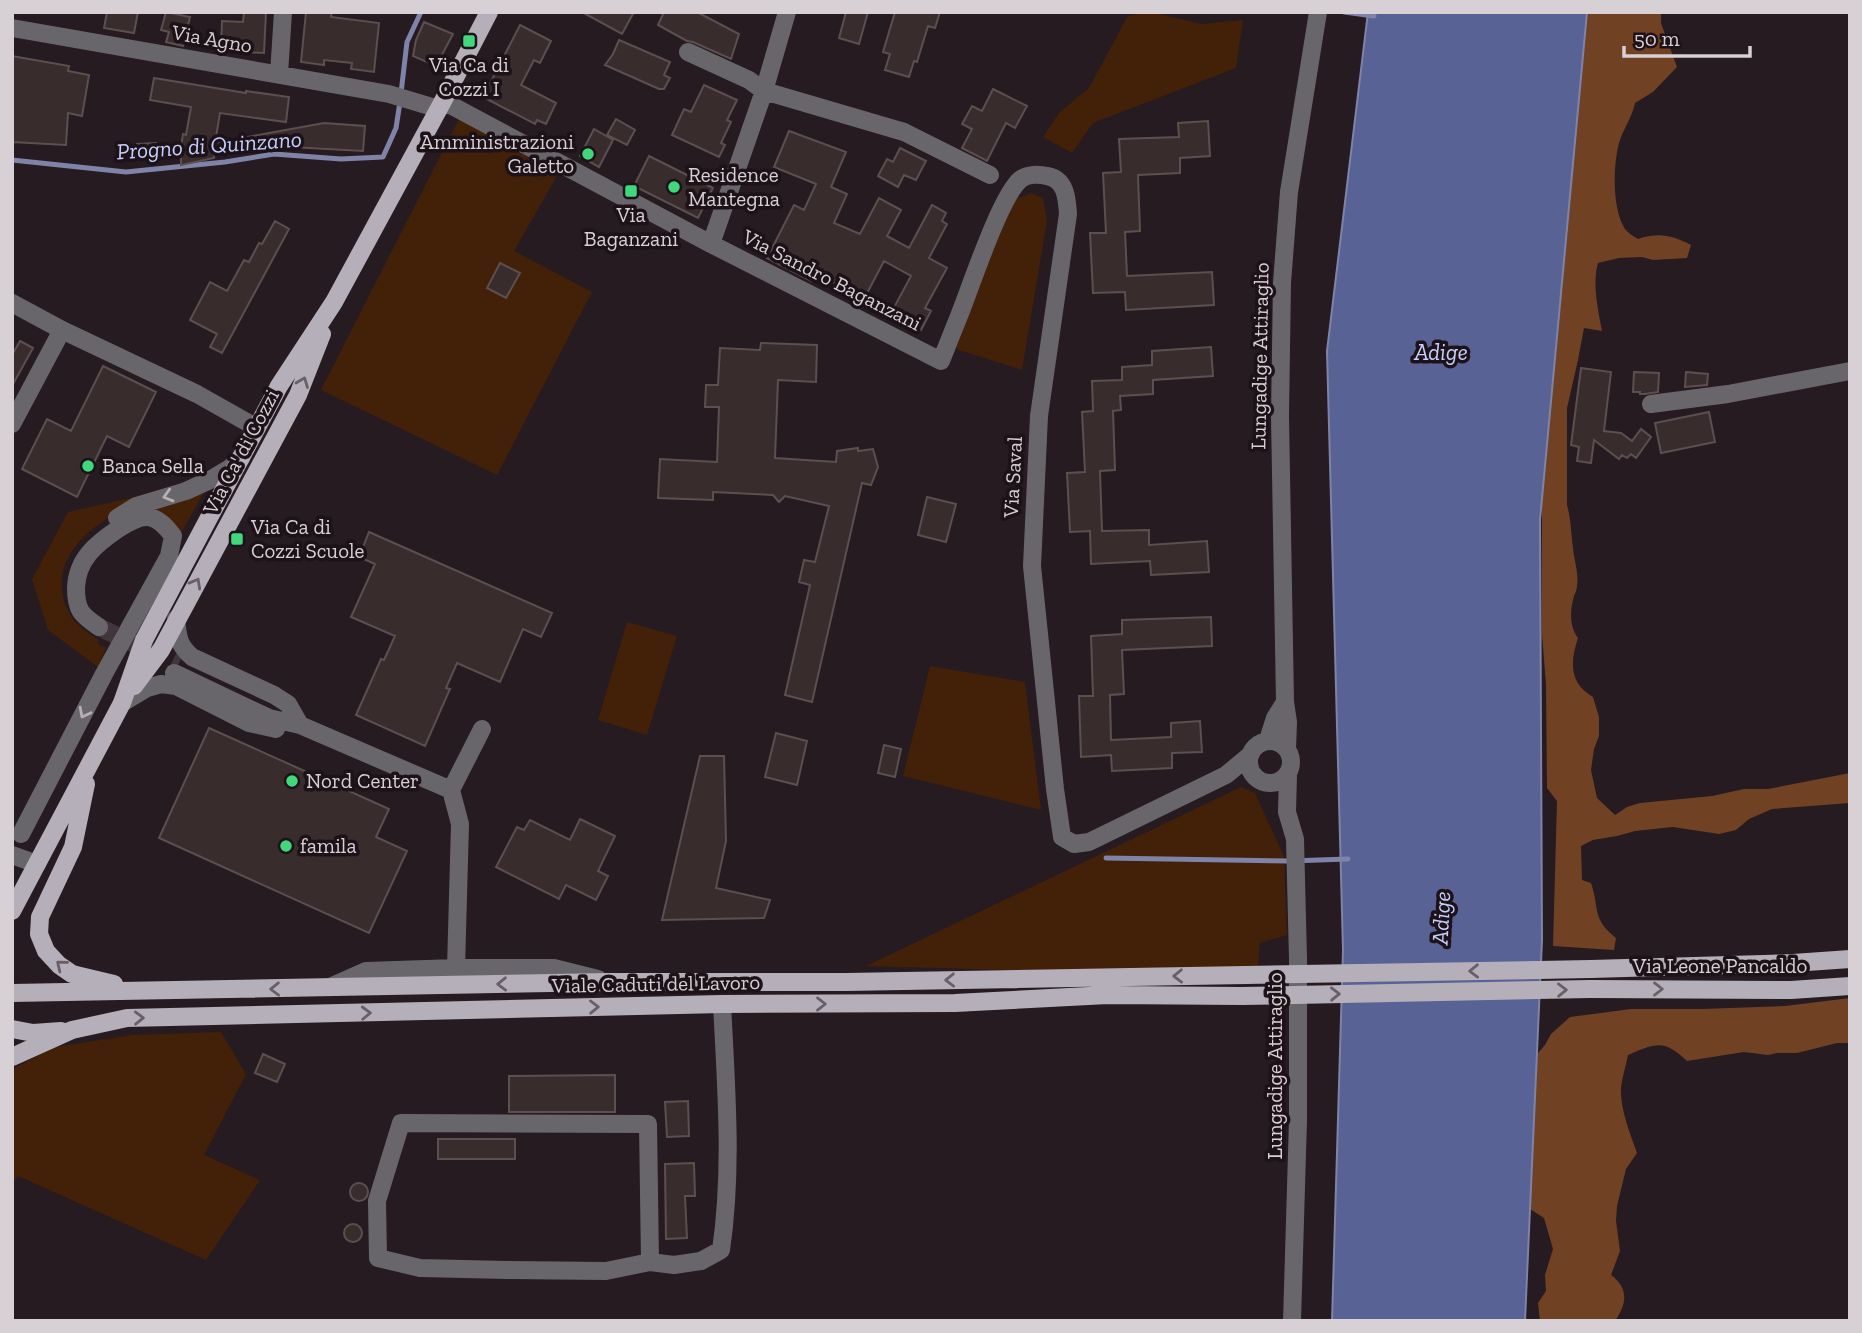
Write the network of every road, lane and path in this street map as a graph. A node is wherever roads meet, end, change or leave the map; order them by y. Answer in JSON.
{"nodes":[{"id":1,"x":283,"y":12,"type":"edge"},
{"id":2,"x":489,"y":12,"type":"edge"},
{"id":3,"x":787,"y":12,"type":"edge"},
{"id":4,"x":1318,"y":12,"type":"edge"},
{"id":5,"x":12,"y":28,"type":"edge"},
{"id":6,"x":688,"y":52,"type":"dead end"},
{"id":7,"x":279,"y":74,"type":"junction"},
{"id":8,"x":764,"y":91,"type":"junction"},
{"id":9,"x":441,"y":105,"type":"junction"},
{"id":10,"x":990,"y":175,"type":"dead end"},
{"id":11,"x":710,"y":244,"type":"junction"},
{"id":12,"x":334,"y":302,"type":"junction"},
{"id":13,"x":12,"y":303,"type":"edge"},
{"id":14,"x":62,"y":330,"type":"junction"},
{"id":15,"x":941,"y":361,"type":"joint"},
{"id":16,"x":1850,"y":371,"type":"edge"},
{"id":17,"x":1651,"y":404,"type":"dead end"},
{"id":18,"x":12,"y":424,"type":"edge"},
{"id":19,"x":257,"y":428,"type":"junction"},
{"id":20,"x":241,"y":458,"type":"junction"},
{"id":21,"x":143,"y":603,"type":"junction"},
{"id":22,"x":176,"y":619,"type":"junction"},
{"id":23,"x":144,"y":640,"type":"junction"},
{"id":24,"x":176,"y":669,"type":"tunnel mouth"},
{"id":25,"x":104,"y":674,"type":"junction"},
{"id":26,"x":1285,"y":702,"type":"junction"},
{"id":27,"x":122,"y":703,"type":"junction"},
{"id":28,"x":300,"y":725,"type":"junction"},
{"id":29,"x":482,"y":729,"type":"dead end"},
{"id":30,"x":1268,"y":740,"type":"junction"},
{"id":31,"x":1287,"y":748,"type":"junction"},
{"id":32,"x":90,"y":764,"type":"junction"},
{"id":33,"x":1255,"y":771,"type":"junction"},
{"id":34,"x":1288,"y":774,"type":"junction"},
{"id":35,"x":450,"y":790,"type":"junction"},
{"id":36,"x":1287,"y":812,"type":"junction"},
{"id":37,"x":17,"y":832,"type":"edge"},
{"id":38,"x":48,"y":844,"type":"junction"},
{"id":39,"x":12,"y":855,"type":"edge"},
{"id":40,"x":37,"y":864,"type":"junction"},
{"id":41,"x":12,"y":911,"type":"edge"},
{"id":42,"x":1850,"y":959,"type":"edge"},
{"id":43,"x":456,"y":968,"type":"junction"},
{"id":44,"x":1246,"y":975,"type":"joint"},
{"id":45,"x":608,"y":982,"type":"junction"},
{"id":46,"x":1850,"y":986,"type":"edge"},
{"id":47,"x":328,"y":988,"type":"junction"},
{"id":48,"x":148,"y":991,"type":"junction"},
{"id":49,"x":12,"y":993,"type":"edge"},
{"id":50,"x":1242,"y":996,"type":"joint"},
{"id":51,"x":722,"y":1004,"type":"junction"},
{"id":52,"x":12,"y":1029,"type":"edge"},
{"id":53,"x":72,"y":1030,"type":"junction"},
{"id":54,"x":12,"y":1057,"type":"edge"},
{"id":55,"x":650,"y":1262,"type":"junction"},
{"id":56,"x":1292,"y":1321,"type":"edge"}],
"edges":[{"from":1,"to":7,"type":"street","name":"Via Agno"},
{"from":2,"to":9,"type":"main road","name":"Via Ca' di Cozzi"},
{"from":3,"to":8,"type":"street"},
{"from":4,"to":26,"type":"street","name":"Lungadige Attiraglio"},
{"from":5,"to":7,"type":"street","name":"Via Agno"},
{"from":6,"to":8,"type":"street"},
{"from":7,"to":9,"type":"street","name":"Via Agno"},
{"from":8,"to":10,"type":"street"},
{"from":8,"to":11,"type":"street"},
{"from":9,"to":11,"type":"street","name":"Via Sandro Baganzani"},
{"from":9,"to":12,"type":"main road","name":"Via Ca' di Cozzi"},
{"from":11,"to":15,"type":"street","name":"Via Sandro Baganzani"},
{"from":12,"to":19,"type":"main road","name":"Via Ca' di Cozzi"},
{"from":22,"to":12,"type":"main road","name":"Via Ca' di Cozzi","one_way":true},
{"from":13,"to":14,"type":"street","name":"Via Ca' di Cozzi"},
{"from":14,"to":18,"type":"street"},
{"from":14,"to":19,"type":"street","name":"Via Ca' di Cozzi"},
{"from":15,"to":33,"type":"street","name":"Via Saval"},
{"from":16,"to":17,"type":"street"},
{"from":19,"to":20,"type":"main road","name":"Via Ca' di Cozzi"},
{"from":20,"to":21,"type":"street","name":"Via Ca' di Cozzi","one_way":true},
{"from":20,"to":23,"type":"main road","name":"Via Ca' di Cozzi"},
{"from":21,"to":23,"type":"street","name":"Via Ca' di Cozzi"},
{"from":21,"to":25,"type":"street","name":"Via Ca' di Cozzi"},
{"from":22,"to":27,"type":"main road","name":"Via Ca' di Cozzi"},
{"from":22,"to":28,"type":"street"},
{"from":23,"to":25,"type":"street","name":"Via Ca' di Cozzi"},
{"from":23,"to":27,"type":"main road","name":"Via Ca' di Cozzi"},
{"from":24,"to":28,"type":"street"},
{"from":25,"to":37,"type":"street","name":"Via Ca' di Cozzi","one_way":true},
{"from":26,"to":30,"type":"street","name":"Lungadige Attiraglio"},
{"from":26,"to":31,"type":"street","name":"Lungadige Attiraglio"},
{"from":27,"to":28,"type":"street"},
{"from":27,"to":32,"type":"main road","name":"Via Ca' di Cozzi"},
{"from":28,"to":35,"type":"street"},
{"from":29,"to":35,"type":"street"},
{"from":30,"to":31,"type":"street"},
{"from":30,"to":33,"type":"street","name":"Lungadige Attiraglio"},
{"from":31,"to":34,"type":"street","name":"Lungadige Attiraglio"},
{"from":32,"to":38,"type":"main road","name":"Via Ca' di Cozzi"},
{"from":48,"to":32,"type":"main road","name":"Viale Caduti del Lavoro","one_way":true},
{"from":33,"to":34,"type":"street"},
{"from":33,"to":36,"type":"street","name":"Lungadige Attiraglio"},
{"from":34,"to":36,"type":"street","name":"Lungadige Attiraglio"},
{"from":35,"to":43,"type":"street"},
{"from":36,"to":56,"type":"street","name":"Lungadige Attiraglio"},
{"from":37,"to":38,"type":"street"},
{"from":38,"to":40,"type":"main road","name":"Via Ca' di Cozzi"},
{"from":39,"to":40,"type":"street"},
{"from":40,"to":41,"type":"main road","name":"Via Ca' di Cozzi"},
{"from":42,"to":44,"type":"main road","name":"Via Leone Pancaldo","one_way":true,"bridge":true},
{"from":43,"to":45,"type":"street","name":"Viale Caduti del Lavoro"},
{"from":43,"to":47,"type":"street","name":"Viale Caduti del Lavoro"},
{"from":44,"to":45,"type":"main road","name":"Viale Caduti del Lavoro","one_way":true},
{"from":45,"to":47,"type":"main road","name":"Viale Caduti del Lavoro","one_way":true},
{"from":50,"to":46,"type":"main road","name":"Via Leone Pancaldo","one_way":true,"bridge":true},
{"from":47,"to":48,"type":"main road","name":"Viale Caduti del Lavoro","one_way":true},
{"from":48,"to":49,"type":"main road","name":"Viale Caduti del Lavoro"},
{"from":51,"to":50,"type":"main road","name":"Viale Caduti del Lavoro","one_way":true},
{"from":53,"to":51,"type":"main road","name":"Viale Caduti del Lavoro","one_way":true},
{"from":51,"to":55,"type":"street"},
{"from":52,"to":53,"type":"main road","name":"Viale Caduti del Lavoro"},
{"from":53,"to":54,"type":"main road","name":"Viale Caduti del Lavoro"},
{"from":55,"to":55,"type":"street"}]}
